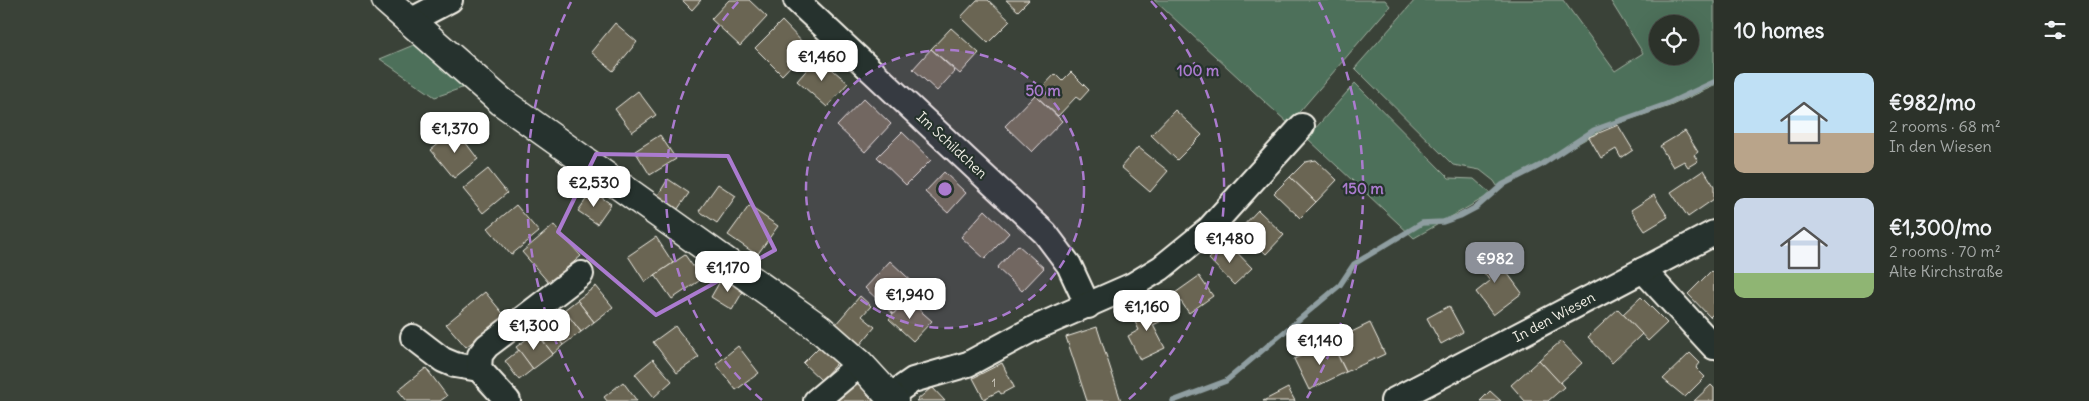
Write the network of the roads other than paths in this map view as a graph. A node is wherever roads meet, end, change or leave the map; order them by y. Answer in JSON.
{"nodes":[{"id":1,"x":450,"y":0,"type":"edge"},
{"id":2,"x":796,"y":0,"type":"edge"},
{"id":3,"x":397,"y":10,"type":"edge"},
{"id":4,"x":1302,"y":126,"type":"dead end"},
{"id":5,"x":1714,"y":233,"type":"edge"},
{"id":6,"x":1643,"y":270,"type":"junction"},
{"id":7,"x":581,"y":274,"type":"dead end"},
{"id":8,"x":1088,"y":306,"type":"junction"},
{"id":9,"x":413,"y":337,"type":"dead end"},
{"id":10,"x":1714,"y":347,"type":"edge"},
{"id":11,"x":860,"y":364,"type":"junction"},
{"id":12,"x":479,"y":369,"type":"junction"},
{"id":13,"x":500,"y":398,"type":"edge"},
{"id":14,"x":892,"y":398,"type":"edge"},
{"id":15,"x":816,"y":401,"type":"edge"},
{"id":16,"x":1393,"y":401,"type":"edge"}],
"edges":[{"from":1,"to":3,"type":"street"},
{"from":2,"to":8,"type":"street","name":"Im Schildchen"},
{"from":3,"to":11,"type":"main road"},
{"from":4,"to":8,"type":"street"},
{"from":5,"to":6,"type":"street","name":"In den Wiesen"},
{"from":6,"to":10,"type":"street"},
{"from":6,"to":16,"type":"street","name":"In den Wiesen"},
{"from":7,"to":12,"type":"street"},
{"from":8,"to":14,"type":"street"},
{"from":9,"to":12,"type":"street"},
{"from":11,"to":14,"type":"main road"},
{"from":11,"to":15,"type":"street"},
{"from":12,"to":13,"type":"street"}]}
